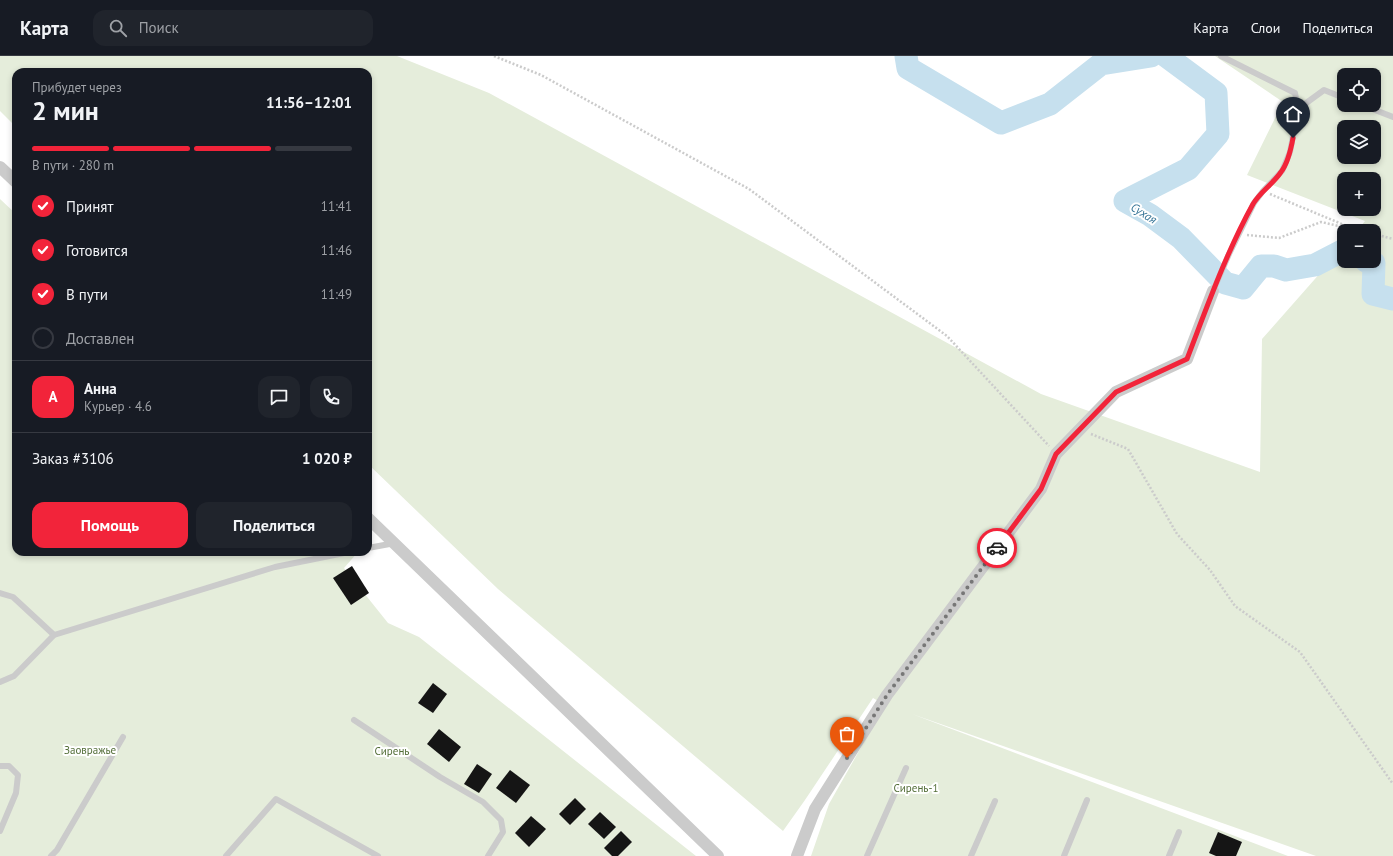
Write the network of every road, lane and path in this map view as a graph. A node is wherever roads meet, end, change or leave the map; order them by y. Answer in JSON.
{"nodes":[{"id":1,"x":494,"y":56,"type":"edge"},
{"id":2,"x":1221,"y":56,"type":"edge"},
{"id":3,"x":1337,"y":95,"type":"edge"},
{"id":4,"x":1298,"y":109,"type":"junction"},
{"id":5,"x":1380,"y":112,"type":"edge"},
{"id":6,"x":1393,"y":117,"type":"edge"},
{"id":7,"x":0,"y":167,"type":"edge"},
{"id":8,"x":12,"y":178,"type":"edge"},
{"id":9,"x":1263,"y":191,"type":"junction"},
{"id":10,"x":1343,"y":224,"type":"edge"},
{"id":11,"x":1337,"y":226,"type":"edge"},
{"id":12,"x":1239,"y":234,"type":"junction"},
{"id":13,"x":1381,"y":236,"type":"edge"},
{"id":14,"x":1393,"y":239,"type":"edge"},
{"id":15,"x":1213,"y":291,"type":"joint"},
{"id":16,"x":1080,"y":430,"type":"junction"},
{"id":17,"x":1056,"y":454,"type":"junction"},
{"id":18,"x":372,"y":522,"type":"edge"},
{"id":19,"x":394,"y":543,"type":"junction"},
{"id":20,"x":372,"y":547,"type":"edge"},
{"id":21,"x":329,"y":556,"type":"edge"},
{"id":22,"x":0,"y":593,"type":"edge"},
{"id":23,"x":54,"y":635,"type":"junction"},
{"id":24,"x":0,"y":682,"type":"edge"},
{"id":25,"x":354,"y":720,"type":"dead end"},
{"id":26,"x":123,"y":737,"type":"dead end"},
{"id":27,"x":0,"y":766,"type":"edge"},
{"id":28,"x":906,"y":768,"type":"dead end"},
{"id":29,"x":1393,"y":784,"type":"edge"},
{"id":30,"x":1087,"y":800,"type":"dead end"},
{"id":31,"x":995,"y":801,"type":"dead end"},
{"id":32,"x":0,"y":831,"type":"edge"},
{"id":33,"x":1179,"y":832,"type":"dead end"},
{"id":34,"x":51,"y":856,"type":"edge"},
{"id":35,"x":226,"y":856,"type":"edge"},
{"id":36,"x":378,"y":856,"type":"edge"},
{"id":37,"x":488,"y":856,"type":"edge"},
{"id":38,"x":718,"y":856,"type":"edge"},
{"id":39,"x":796,"y":856,"type":"edge"},
{"id":40,"x":866,"y":856,"type":"edge"},
{"id":41,"x":971,"y":856,"type":"edge"},
{"id":42,"x":1064,"y":856,"type":"edge"},
{"id":43,"x":1169,"y":856,"type":"edge"}],
"edges":[{"from":1,"to":17,"type":"path"},
{"from":2,"to":4,"type":"lane"},
{"from":3,"to":4,"type":"lane"},
{"from":4,"to":9,"type":"lane"},
{"from":5,"to":6,"type":"lane"},
{"from":7,"to":8,"type":"street"},
{"from":9,"to":10,"type":"path"},
{"from":9,"to":12,"type":"lane"},
{"from":11,"to":12,"type":"path"},
{"from":12,"to":15,"type":"lane"},
{"from":13,"to":14,"type":"path"},
{"from":15,"to":16,"type":"street"},
{"from":16,"to":17,"type":"street"},
{"from":16,"to":29,"type":"path"},
{"from":17,"to":39,"type":"street"},
{"from":18,"to":19,"type":"street"},
{"from":19,"to":20,"type":"lane"},
{"from":19,"to":38,"type":"street"},
{"from":21,"to":23,"type":"lane"},
{"from":22,"to":23,"type":"lane"},
{"from":23,"to":24,"type":"lane"},
{"from":25,"to":37,"type":"lane"},
{"from":26,"to":34,"type":"lane"},
{"from":27,"to":32,"type":"lane"},
{"from":28,"to":40,"type":"lane"},
{"from":30,"to":42,"type":"lane"},
{"from":31,"to":41,"type":"lane"},
{"from":33,"to":43,"type":"lane"},
{"from":35,"to":36,"type":"lane"}]}
